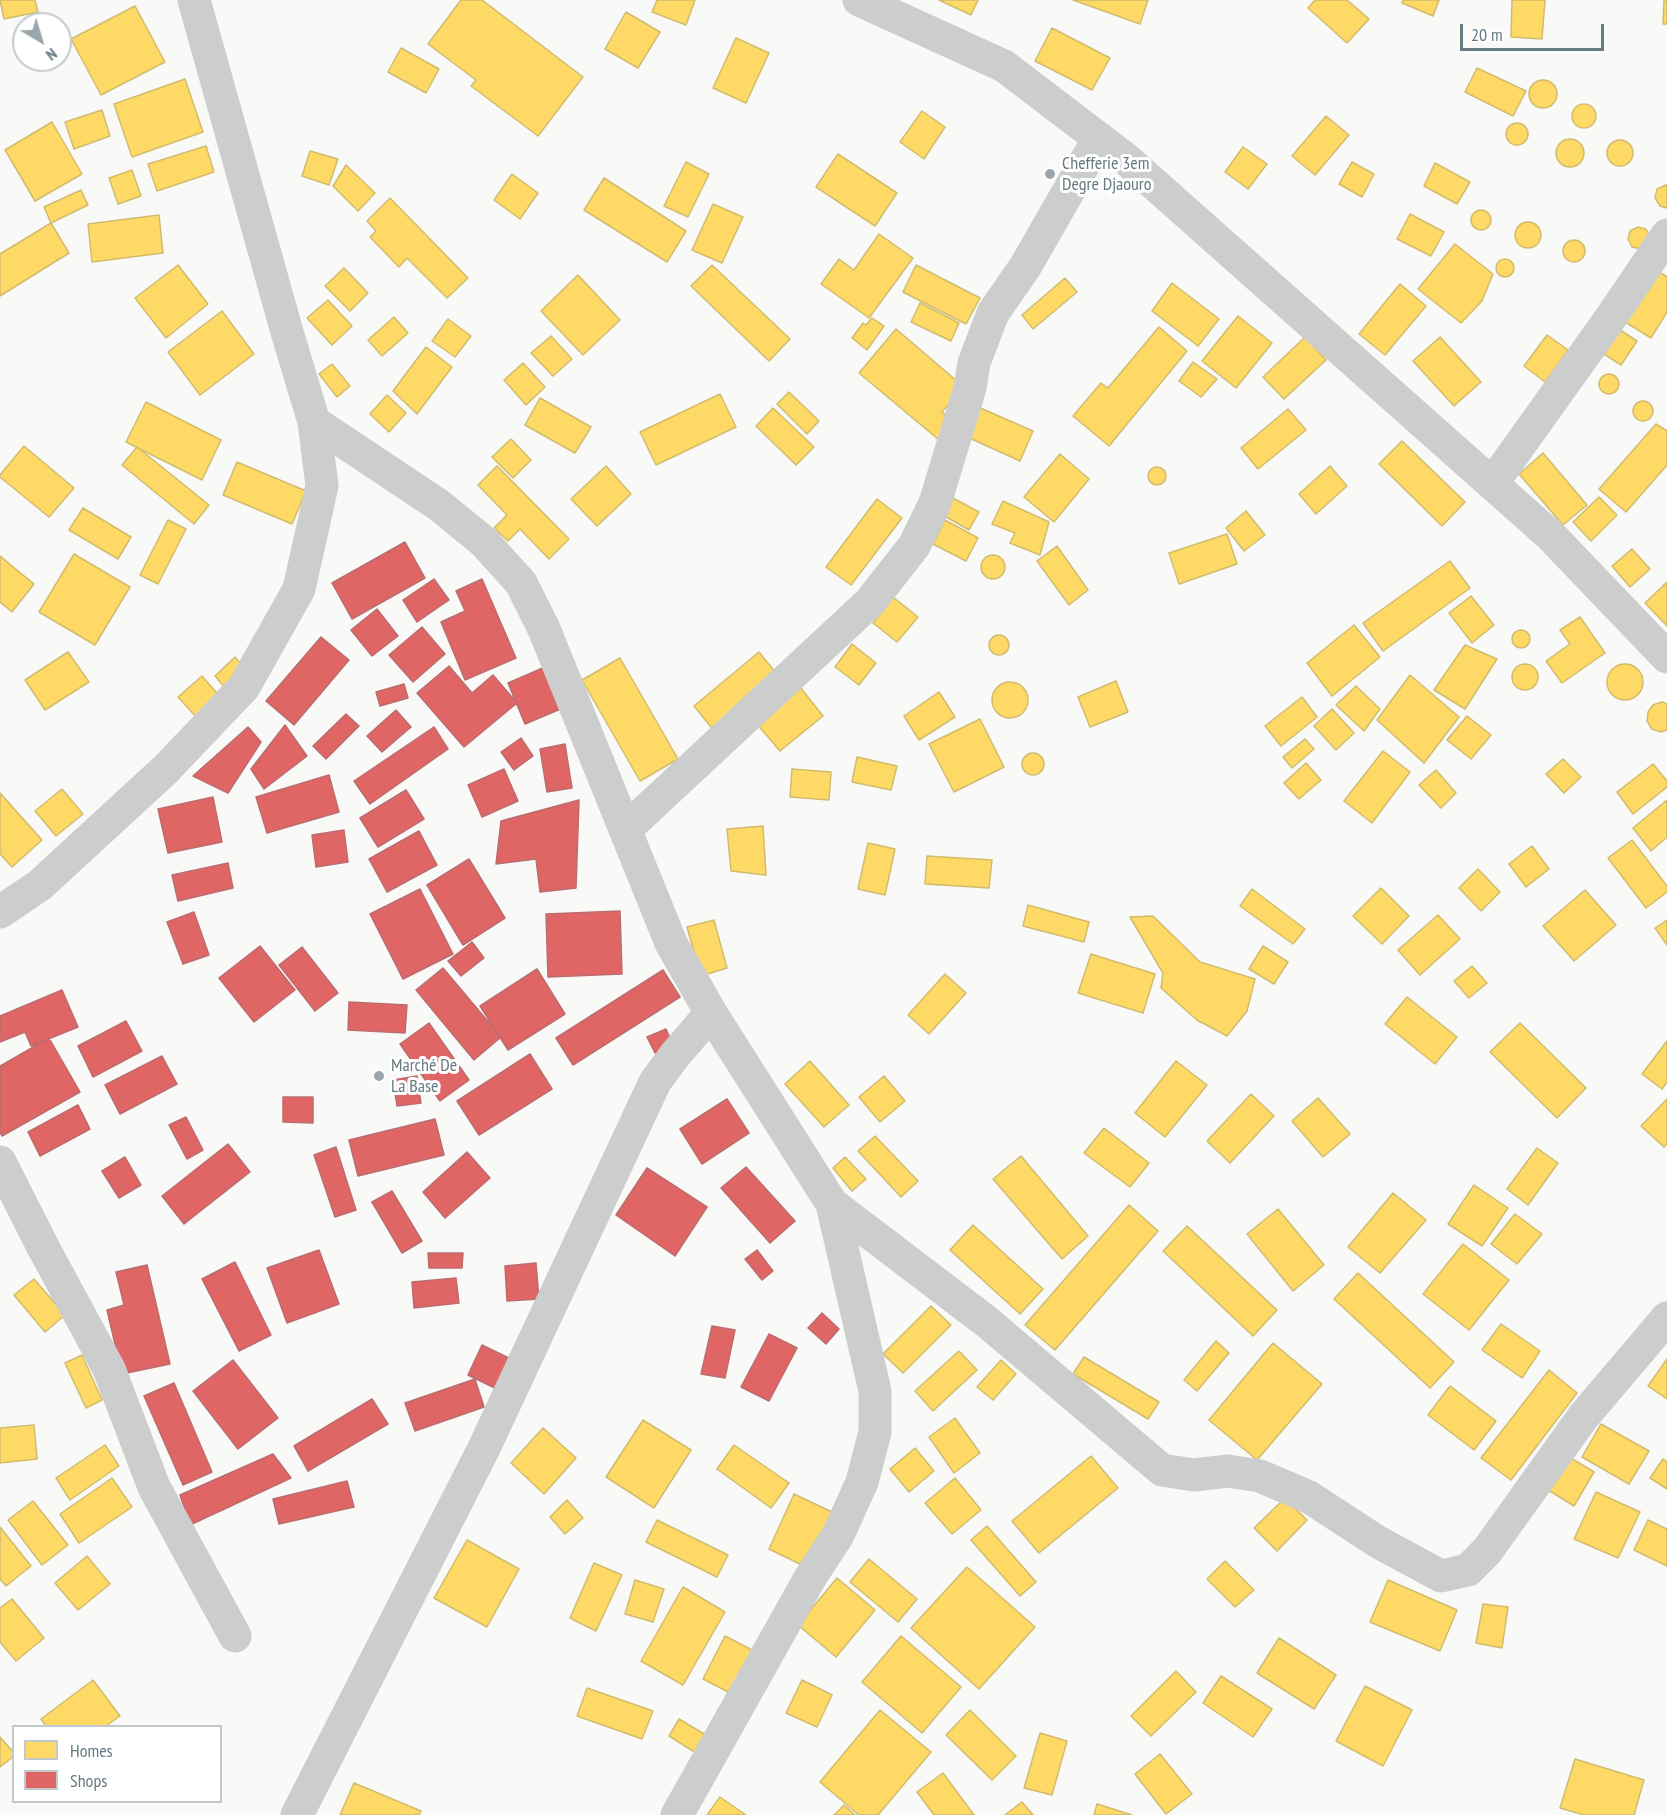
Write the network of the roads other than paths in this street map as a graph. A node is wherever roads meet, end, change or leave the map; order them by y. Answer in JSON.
{"nodes":[{"id":1,"x":194,"y":0,"type":"edge"},
{"id":2,"x":859,"y":0,"type":"edge"},
{"id":3,"x":1099,"y":138,"type":"junction"},
{"id":4,"x":1667,"y":236,"type":"edge"},
{"id":5,"x":314,"y":422,"type":"junction"},
{"id":6,"x":1492,"y":484,"type":"junction"},
{"id":7,"x":1667,"y":657,"type":"edge"},
{"id":8,"x":626,"y":829,"type":"junction"},
{"id":9,"x":0,"y":912,"type":"edge"},
{"id":10,"x":711,"y":1013,"type":"junction"},
{"id":11,"x":0,"y":1162,"type":"edge"},
{"id":12,"x":832,"y":1204,"type":"junction"},
{"id":13,"x":1667,"y":1318,"type":"edge"},
{"id":14,"x":235,"y":1636,"type":"dead end"},
{"id":15,"x":297,"y":1815,"type":"edge"},
{"id":16,"x":677,"y":1815,"type":"edge"}],
"edges":[{"from":1,"to":5,"type":"street"},
{"from":2,"to":3,"type":"street"},
{"from":3,"to":6,"type":"street"},
{"from":3,"to":8,"type":"street"},
{"from":4,"to":6,"type":"street"},
{"from":5,"to":8,"type":"street"},
{"from":5,"to":9,"type":"street"},
{"from":6,"to":7,"type":"street"},
{"from":8,"to":10,"type":"street"},
{"from":10,"to":12,"type":"street"},
{"from":10,"to":15,"type":"street"},
{"from":11,"to":14,"type":"street"},
{"from":12,"to":13,"type":"street"},
{"from":12,"to":16,"type":"street"}]}
